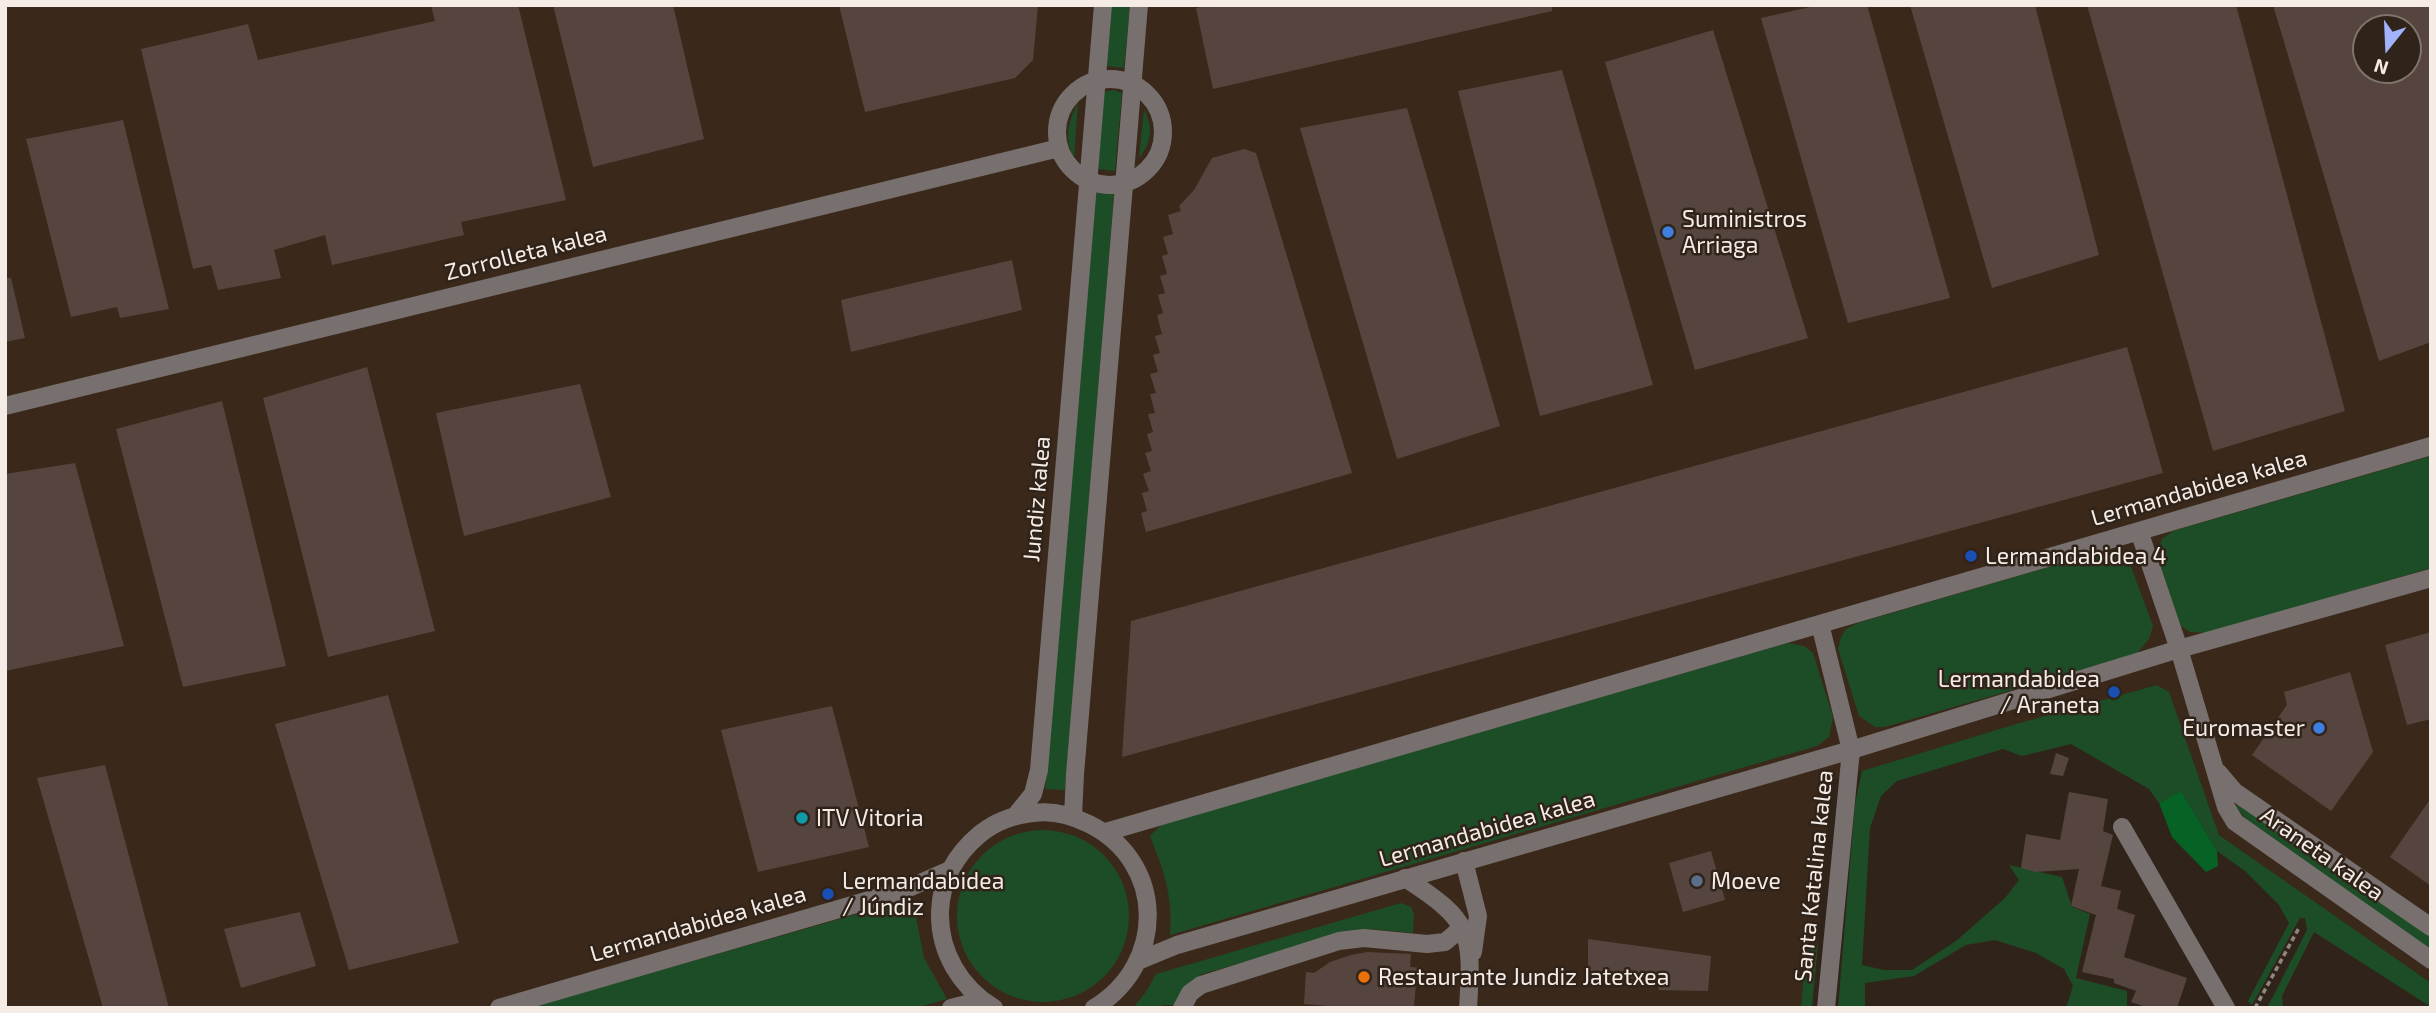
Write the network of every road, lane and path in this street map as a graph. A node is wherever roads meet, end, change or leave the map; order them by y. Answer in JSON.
{"nodes":[{"id":1,"x":1103,"y":5,"type":"edge"},
{"id":2,"x":1139,"y":5,"type":"edge"},
{"id":3,"x":1097,"y":80,"type":"junction"},
{"id":4,"x":1133,"y":83,"type":"junction"},
{"id":5,"x":1059,"y":148,"type":"junction"},
{"id":6,"x":1088,"y":182,"type":"junction"},
{"id":7,"x":1124,"y":184,"type":"junction"},
{"id":8,"x":5,"y":406,"type":"edge"},
{"id":9,"x":2431,"y":446,"type":"edge"},
{"id":10,"x":2139,"y":531,"type":"junction"},
{"id":11,"x":2431,"y":578,"type":"edge"},
{"id":12,"x":1819,"y":624,"type":"junction"},
{"id":13,"x":2179,"y":649,"type":"junction"},
{"id":14,"x":1851,"y":750,"type":"junction"},
{"id":15,"x":2214,"y":767,"type":"junction"},
{"id":16,"x":1016,"y":815,"type":"junction"},
{"id":17,"x":1073,"y":816,"type":"junction"},
{"id":18,"x":2122,"y":827,"type":"dead end"},
{"id":19,"x":1106,"y":832,"type":"junction"},
{"id":20,"x":1464,"y":862,"type":"junction"},
{"id":21,"x":950,"y":870,"type":"junction"},
{"id":22,"x":1405,"y":878,"type":"junction"},
{"id":23,"x":1459,"y":923,"type":"junction"},
{"id":24,"x":2300,"y":926,"type":"dead end"},
{"id":25,"x":2431,"y":927,"type":"edge"},
{"id":26,"x":2431,"y":960,"type":"edge"},
{"id":27,"x":1138,"y":961,"type":"junction"},
{"id":28,"x":1471,"y":966,"type":"junction"},
{"id":29,"x":988,"y":1004,"type":"edge"},
{"id":30,"x":499,"y":1008,"type":"edge"},
{"id":31,"x":951,"y":1008,"type":"edge"},
{"id":32,"x":1094,"y":1008,"type":"edge"},
{"id":33,"x":1181,"y":1008,"type":"edge"},
{"id":34,"x":1468,"y":1008,"type":"edge"},
{"id":35,"x":1826,"y":1008,"type":"edge"},
{"id":36,"x":2226,"y":1008,"type":"edge"},
{"id":37,"x":2256,"y":1008,"type":"edge"}],
"edges":[{"from":1,"to":3,"type":"street","name":"Jundiz kalea"},
{"from":2,"to":4,"type":"street"},
{"from":3,"to":4,"type":"street"},
{"from":3,"to":5,"type":"street"},
{"from":3,"to":6,"type":"street","name":"Jundiz kalea"},
{"from":4,"to":7,"type":"street"},
{"from":4,"to":7,"type":"street"},
{"from":5,"to":6,"type":"street"},
{"from":5,"to":8,"type":"street","name":"Zorrolleta kalea"},
{"from":6,"to":7,"type":"street"},
{"from":6,"to":16,"type":"street","name":"Jundiz kalea"},
{"from":7,"to":17,"type":"street"},
{"from":9,"to":10,"type":"street","name":"Lermandabidea kalea"},
{"from":10,"to":12,"type":"street","name":"Lermandabidea kalea"},
{"from":10,"to":13,"type":"street","name":"Araneta kalea"},
{"from":11,"to":13,"type":"street","name":"Lermandabidea kalea"},
{"from":12,"to":14,"type":"street"},
{"from":12,"to":19,"type":"street","name":"Lermandabidea kalea"},
{"from":13,"to":14,"type":"street","name":"Lermandabidea kalea"},
{"from":13,"to":15,"type":"street","name":"Araneta kalea"},
{"from":14,"to":20,"type":"street","name":"Lermandabidea kalea"},
{"from":14,"to":35,"type":"street","name":"Santa Katalina kalea"},
{"from":15,"to":25,"type":"street","name":"Araneta kalea"},
{"from":15,"to":26,"type":"street","name":"Araneta kalea"},
{"from":16,"to":17,"type":"street"},
{"from":16,"to":21,"type":"street"},
{"from":17,"to":19,"type":"street"},
{"from":18,"to":36,"type":"street"},
{"from":19,"to":27,"type":"street"},
{"from":20,"to":22,"type":"street","name":"Lermandabidea kalea"},
{"from":20,"to":28,"type":"street"},
{"from":21,"to":29,"type":"street"},
{"from":21,"to":30,"type":"street","name":"Lermandabidea kalea"},
{"from":22,"to":23,"type":"street"},
{"from":22,"to":27,"type":"street","name":"Lermandabidea kalea"},
{"from":23,"to":28,"type":"street"},
{"from":23,"to":33,"type":"street"},
{"from":24,"to":37,"type":"path"},
{"from":27,"to":32,"type":"street"},
{"from":28,"to":34,"type":"street"},
{"from":29,"to":31,"type":"street"}]}
